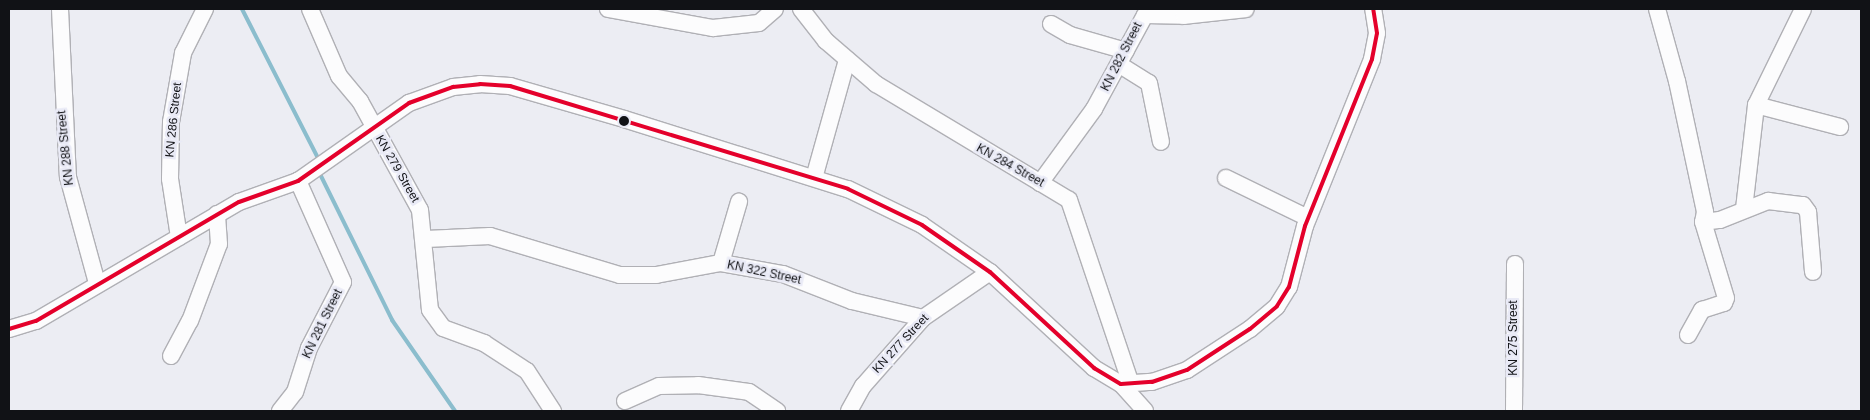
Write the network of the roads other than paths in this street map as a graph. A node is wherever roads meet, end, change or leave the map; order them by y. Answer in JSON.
{"nodes":[{"id":1,"x":60,"y":9,"type":"edge"},
{"id":2,"x":205,"y":9,"type":"edge"},
{"id":3,"x":310,"y":9,"type":"edge"},
{"id":4,"x":608,"y":9,"type":"edge"},
{"id":5,"x":775,"y":9,"type":"edge"},
{"id":6,"x":801,"y":9,"type":"edge"},
{"id":7,"x":1246,"y":9,"type":"edge"},
{"id":8,"x":1373,"y":9,"type":"edge"},
{"id":9,"x":1657,"y":9,"type":"edge"},
{"id":10,"x":1803,"y":9,"type":"edge"},
{"id":11,"x":1051,"y":24,"type":"dead end"},
{"id":12,"x":1122,"y":58,"type":"junction"},
{"id":13,"x":847,"y":60,"type":"junction"},
{"id":14,"x":1756,"y":105,"type":"junction"},
{"id":15,"x":1840,"y":127,"type":"dead end"},
{"id":16,"x":374,"y":130,"type":"junction"},
{"id":17,"x":1161,"y":142,"type":"dead end"},
{"id":18,"x":814,"y":178,"type":"junction"},
{"id":19,"x":1226,"y":178,"type":"dead end"},
{"id":20,"x":298,"y":181,"type":"junction"},
{"id":21,"x":1040,"y":183,"type":"junction"},
{"id":22,"x":739,"y":202,"type":"dead end"},
{"id":23,"x":1744,"y":209,"type":"junction"},
{"id":24,"x":217,"y":214,"type":"junction"},
{"id":25,"x":1308,"y":218,"type":"junction"},
{"id":26,"x":1703,"y":222,"type":"junction"},
{"id":27,"x":179,"y":237,"type":"junction"},
{"id":28,"x":426,"y":239,"type":"junction"},
{"id":29,"x":721,"y":263,"type":"junction"},
{"id":30,"x":1514,"y":264,"type":"dead end"},
{"id":31,"x":990,"y":272,"type":"junction"},
{"id":32,"x":1813,"y":272,"type":"dead end"},
{"id":33,"x":96,"y":283,"type":"junction"},
{"id":34,"x":923,"y":318,"type":"junction"},
{"id":35,"x":9,"y":329,"type":"edge"},
{"id":36,"x":1688,"y":335,"type":"dead end"},
{"id":37,"x":171,"y":356,"type":"dead end"},
{"id":38,"x":1126,"y":384,"type":"junction"},
{"id":39,"x":625,"y":401,"type":"dead end"},
{"id":40,"x":548,"y":410,"type":"edge"},
{"id":41,"x":280,"y":411,"type":"edge"},
{"id":42,"x":777,"y":411,"type":"edge"},
{"id":43,"x":849,"y":411,"type":"edge"},
{"id":44,"x":1145,"y":411,"type":"edge"},
{"id":45,"x":1514,"y":411,"type":"edge"}],
"edges":[{"from":1,"to":33,"type":"street","name":"KN 288 Street"},
{"from":2,"to":27,"type":"street","name":"KN 286 Street"},
{"from":3,"to":16,"type":"street","name":"KN 279 Street"},
{"from":4,"to":5,"type":"street"},
{"from":6,"to":13,"type":"street","name":"KN 284 Street"},
{"from":7,"to":12,"type":"street","name":"KN 282 Street"},
{"from":8,"to":25,"type":"street"},
{"from":9,"to":26,"type":"street"},
{"from":10,"to":14,"type":"street"},
{"from":11,"to":12,"type":"street"},
{"from":12,"to":17,"type":"street"},
{"from":12,"to":21,"type":"street","name":"KN 282 Street"},
{"from":13,"to":18,"type":"street"},
{"from":13,"to":21,"type":"street","name":"KN 284 Street"},
{"from":14,"to":15,"type":"street"},
{"from":14,"to":23,"type":"street"},
{"from":16,"to":18,"type":"street"},
{"from":16,"to":20,"type":"street"},
{"from":16,"to":28,"type":"street","name":"KN 279 Street"},
{"from":18,"to":31,"type":"street"},
{"from":19,"to":25,"type":"street"},
{"from":20,"to":24,"type":"street"},
{"from":20,"to":41,"type":"street","name":"KN 281 Street"},
{"from":21,"to":38,"type":"street","name":"KN 284 Street"},
{"from":22,"to":29,"type":"street"},
{"from":23,"to":26,"type":"street"},
{"from":23,"to":32,"type":"street"},
{"from":24,"to":27,"type":"street"},
{"from":24,"to":37,"type":"street"},
{"from":25,"to":38,"type":"street"},
{"from":26,"to":36,"type":"street"},
{"from":27,"to":33,"type":"street"},
{"from":28,"to":29,"type":"street","name":"KN 322 Street"},
{"from":28,"to":40,"type":"street","name":"KN 279 Street"},
{"from":29,"to":34,"type":"street","name":"KN 322 Street"},
{"from":30,"to":45,"type":"street","name":"KN 275 Street"},
{"from":31,"to":34,"type":"street","name":"KN 277 Street"},
{"from":31,"to":38,"type":"street"},
{"from":33,"to":35,"type":"street"},
{"from":34,"to":43,"type":"street","name":"KN 277 Street"},
{"from":38,"to":44,"type":"street"},
{"from":39,"to":42,"type":"street"}]}
